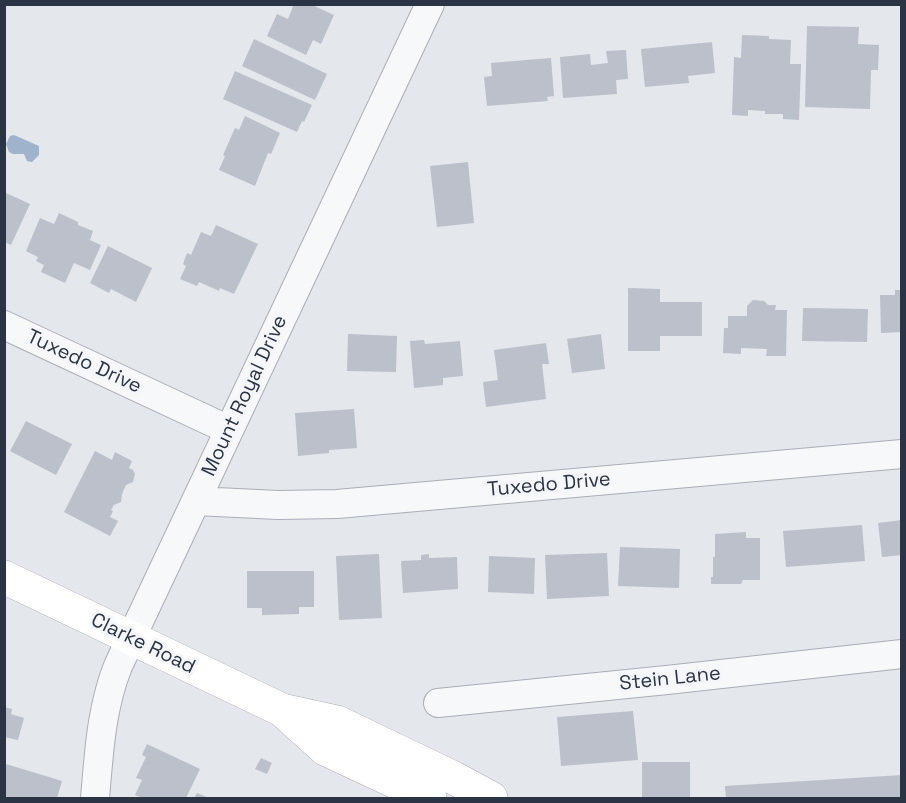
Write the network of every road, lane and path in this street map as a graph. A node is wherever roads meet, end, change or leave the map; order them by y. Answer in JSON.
{"nodes":[{"id":1,"x":430,"y":4,"type":"edge"},
{"id":2,"x":4,"y":325,"type":"edge"},
{"id":3,"x":229,"y":430,"type":"junction"},
{"id":4,"x":902,"y":454,"type":"edge"},
{"id":5,"x":196,"y":501,"type":"junction"},
{"id":6,"x":4,"y":577,"type":"edge"},
{"id":7,"x":132,"y":638,"type":"junction"},
{"id":8,"x":902,"y":654,"type":"edge"},
{"id":9,"x":438,"y":703,"type":"dead end"},
{"id":10,"x":282,"y":710,"type":"junction"},
{"id":11,"x":95,"y":798,"type":"edge"},
{"id":12,"x":430,"y":798,"type":"edge"},
{"id":13,"x":491,"y":798,"type":"edge"}],
"edges":[{"from":1,"to":3,"type":"street","name":"Mount Royal Drive"},
{"from":2,"to":3,"type":"street","name":"Tuxedo Drive"},
{"from":3,"to":5,"type":"street","name":"Mount Royal Drive"},
{"from":4,"to":5,"type":"street","name":"Tuxedo Drive"},
{"from":5,"to":7,"type":"street","name":"Mount Royal Drive"},
{"from":6,"to":7,"type":"main road","name":"Clarke Road"},
{"from":7,"to":10,"type":"main road","name":"Clarke Road"},
{"from":7,"to":11,"type":"street","name":"Mount Royal Drive"},
{"from":8,"to":9,"type":"street","name":"Stein Lane"},
{"from":10,"to":12,"type":"main road","name":"Clarke Road"},
{"from":10,"to":13,"type":"main road","name":"Clarke Road"}]}
